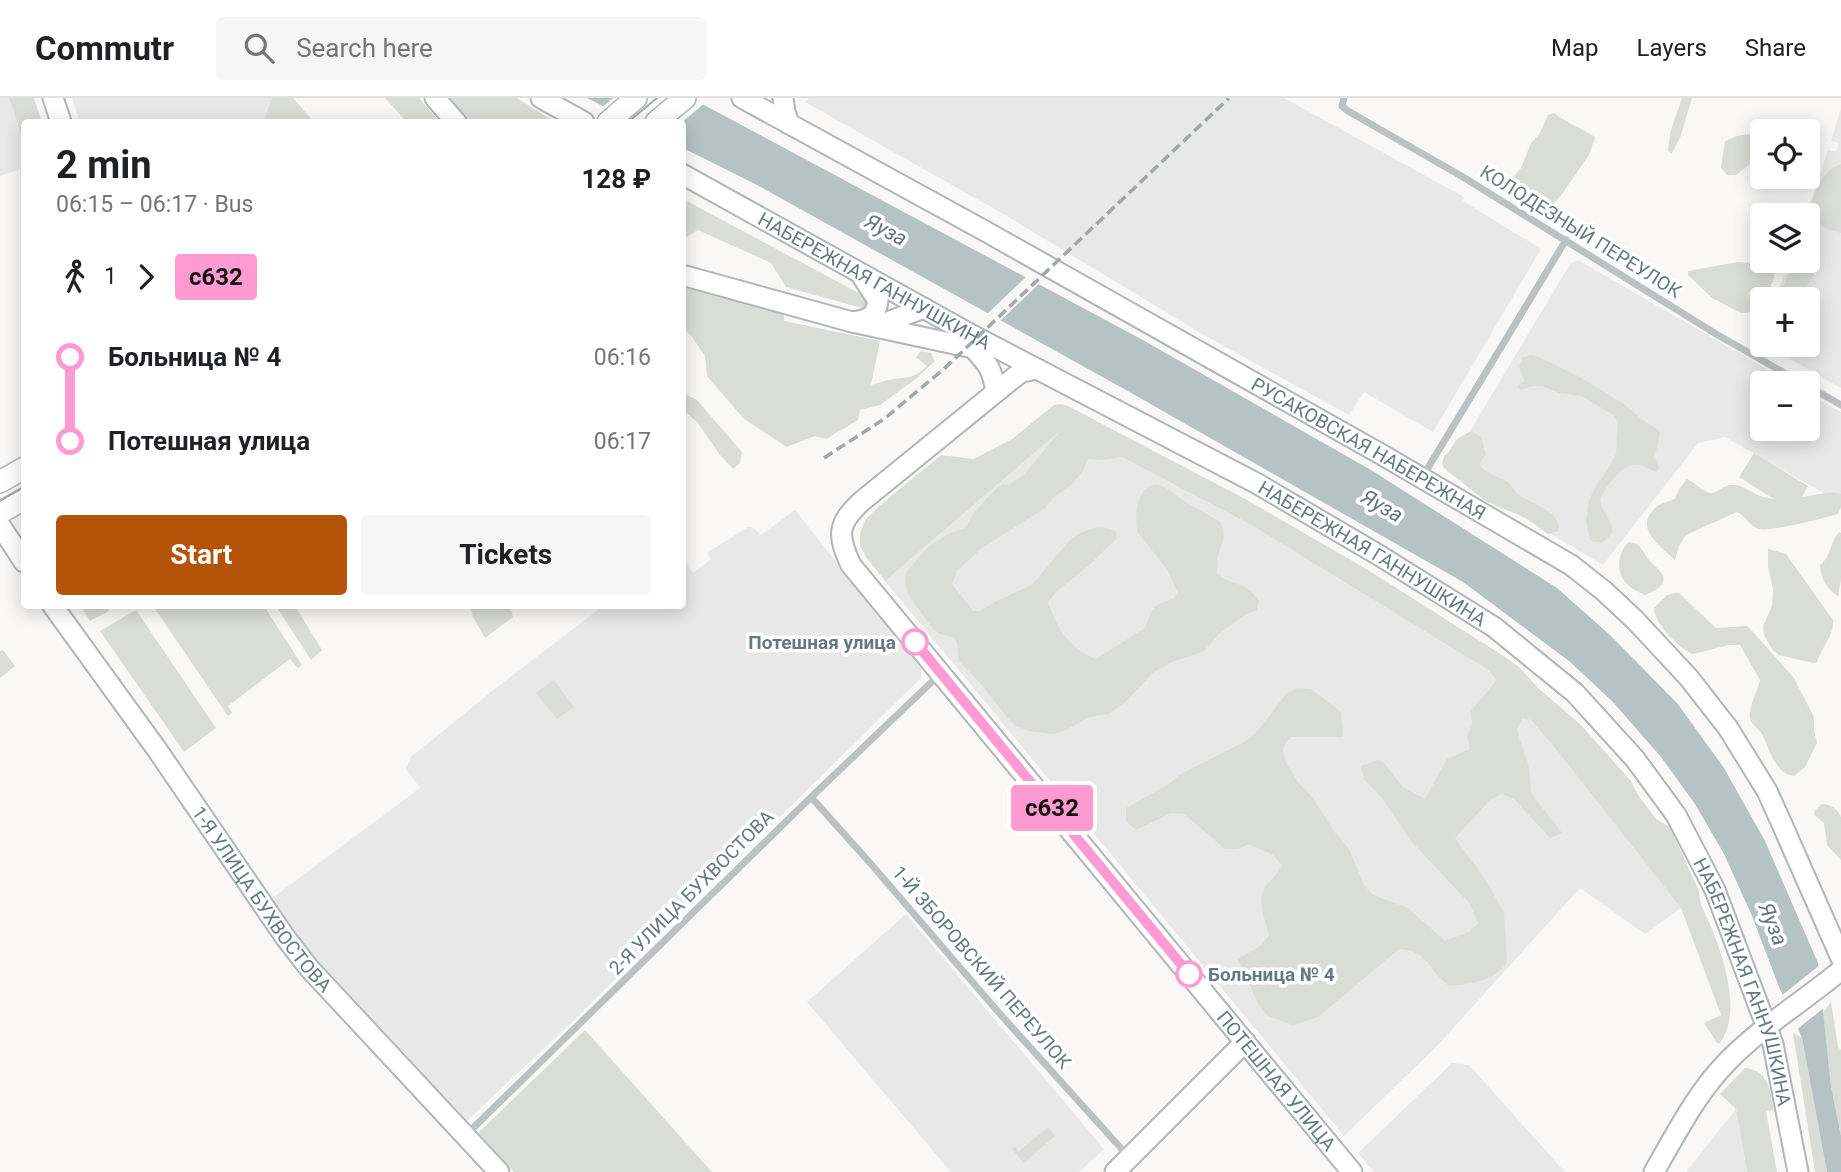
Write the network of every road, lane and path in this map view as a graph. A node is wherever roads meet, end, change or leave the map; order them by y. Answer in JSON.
{"nodes":[{"id":1,"x":53,"y":98,"type":"edge"},
{"id":2,"x":435,"y":98,"type":"edge"},
{"id":3,"x":541,"y":98,"type":"edge"},
{"id":4,"x":636,"y":98,"type":"edge"},
{"id":5,"x":685,"y":98,"type":"edge"},
{"id":6,"x":742,"y":98,"type":"edge"},
{"id":7,"x":783,"y":98,"type":"edge"},
{"id":8,"x":1343,"y":102,"type":"edge"},
{"id":9,"x":60,"y":119,"type":"edge"},
{"id":10,"x":453,"y":119,"type":"edge"},
{"id":11,"x":579,"y":119,"type":"edge"},
{"id":12,"x":612,"y":119,"type":"edge"},
{"id":13,"x":660,"y":119,"type":"edge"},
{"id":14,"x":789,"y":124,"type":"junction"},
{"id":15,"x":686,"y":176,"type":"edge"},
{"id":16,"x":1566,"y":240,"type":"junction"},
{"id":17,"x":859,"y":272,"type":"junction"},
{"id":18,"x":686,"y":276,"type":"edge"},
{"id":19,"x":924,"y":309,"type":"junction"},
{"id":20,"x":852,"y":322,"type":"junction"},
{"id":21,"x":877,"y":326,"type":"junction"},
{"id":22,"x":990,"y":344,"type":"junction"},
{"id":23,"x":1037,"y":369,"type":"junction"},
{"id":24,"x":1781,"y":371,"type":"edge"},
{"id":25,"x":996,"y":392,"type":"junction"},
{"id":26,"x":1820,"y":393,"type":"edge"},
{"id":27,"x":1841,"y":405,"type":"edge"},
{"id":28,"x":1422,"y":478,"type":"junction"},
{"id":29,"x":21,"y":501,"type":"edge"},
{"id":30,"x":0,"y":513,"type":"edge"},
{"id":31,"x":0,"y":525,"type":"edge"},
{"id":32,"x":21,"y":557,"type":"edge"},
{"id":33,"x":55,"y":609,"type":"edge"},
{"id":34,"x":941,"y":673,"type":"junction"},
{"id":35,"x":811,"y":797,"type":"junction"},
{"id":36,"x":1841,"y":958,"type":"edge"},
{"id":37,"x":1834,"y":976,"type":"edge"},
{"id":38,"x":1768,"y":1026,"type":"junction"},
{"id":39,"x":1244,"y":1042,"type":"junction"},
{"id":40,"x":465,"y":1136,"type":"junction"},
{"id":41,"x":1129,"y":1157,"type":"junction"},
{"id":42,"x":499,"y":1172,"type":"edge"},
{"id":43,"x":1115,"y":1172,"type":"edge"},
{"id":44,"x":1352,"y":1172,"type":"edge"},
{"id":45,"x":1654,"y":1172,"type":"edge"},
{"id":46,"x":1798,"y":1172,"type":"edge"}],
"edges":[{"from":1,"to":9,"type":"main road"},
{"from":2,"to":10,"type":"main road"},
{"from":3,"to":11,"type":"main road"},
{"from":4,"to":12,"type":"main road"},
{"from":5,"to":13,"type":"main road"},
{"from":6,"to":14,"type":"main road","name":"РУСАКОВСКАЯ НАБЕРЕЖНАЯ"},
{"from":7,"to":14,"type":"main road"},
{"from":8,"to":16,"type":"street","name":"КОЛОДЕЗНЫЙ ПЕРЕУЛОК"},
{"from":14,"to":28,"type":"main road","name":"РУСАКОВСКАЯ НАБЕРЕЖНАЯ"},
{"from":15,"to":17,"type":"main road","name":"НАБЕРЕЖНАЯ ГАННУШКИНА"},
{"from":16,"to":24,"type":"street","name":"КОЛОДЕЗНЫЙ ПЕРЕУЛОК"},
{"from":16,"to":28,"type":"street"},
{"from":17,"to":19,"type":"main road","name":"НАБЕРЕЖНАЯ ГАННУШКИНА"},
{"from":17,"to":20,"type":"main road"},
{"from":18,"to":20,"type":"main road"},
{"from":19,"to":21,"type":"main road"},
{"from":19,"to":22,"type":"main road","name":"НАБЕРЕЖНАЯ ГАННУШКИНА"},
{"from":20,"to":21,"type":"main road"},
{"from":21,"to":25,"type":"main road"},
{"from":22,"to":23,"type":"main road","name":"НАБЕРЕЖНАЯ ГАННУШКИНА"},
{"from":22,"to":25,"type":"main road"},
{"from":23,"to":25,"type":"main road","name":"ПОТЕШНАЯ УЛИЦА"},
{"from":23,"to":38,"type":"main road","name":"НАБЕРЕЖНАЯ ГАННУШКИНА"},
{"from":25,"to":34,"type":"main road","name":"ПОТЕШНАЯ УЛИЦА"},
{"from":26,"to":27,"type":"street"},
{"from":28,"to":36,"type":"main road","name":"РУСАКОВСКАЯ НАБЕРЕЖНАЯ"},
{"from":29,"to":30,"type":"main road"},
{"from":31,"to":32,"type":"main road"},
{"from":33,"to":40,"type":"main road","name":"1-Я УЛИЦА БУХВОСТОВА"},
{"from":34,"to":35,"type":"street","name":"2-Я УЛИЦА БУХВОСТОВА"},
{"from":34,"to":39,"type":"main road","name":"ПОТЕШНАЯ УЛИЦА"},
{"from":35,"to":40,"type":"street","name":"2-Я УЛИЦА БУХВОСТОВА"},
{"from":35,"to":41,"type":"street","name":"1-Й ЗБОРОВСКИЙ ПЕРЕУЛОК"},
{"from":37,"to":38,"type":"main road"},
{"from":38,"to":45,"type":"main road"},
{"from":38,"to":46,"type":"main road","name":"НАБЕРЕЖНАЯ ГАННУШКИНА"},
{"from":39,"to":41,"type":"main road"},
{"from":39,"to":44,"type":"main road","name":"ПОТЕШНАЯ УЛИЦА"},
{"from":40,"to":42,"type":"main road","name":"1-Я УЛИЦА БУХВОСТОВА"},
{"from":41,"to":43,"type":"main road"}]}
